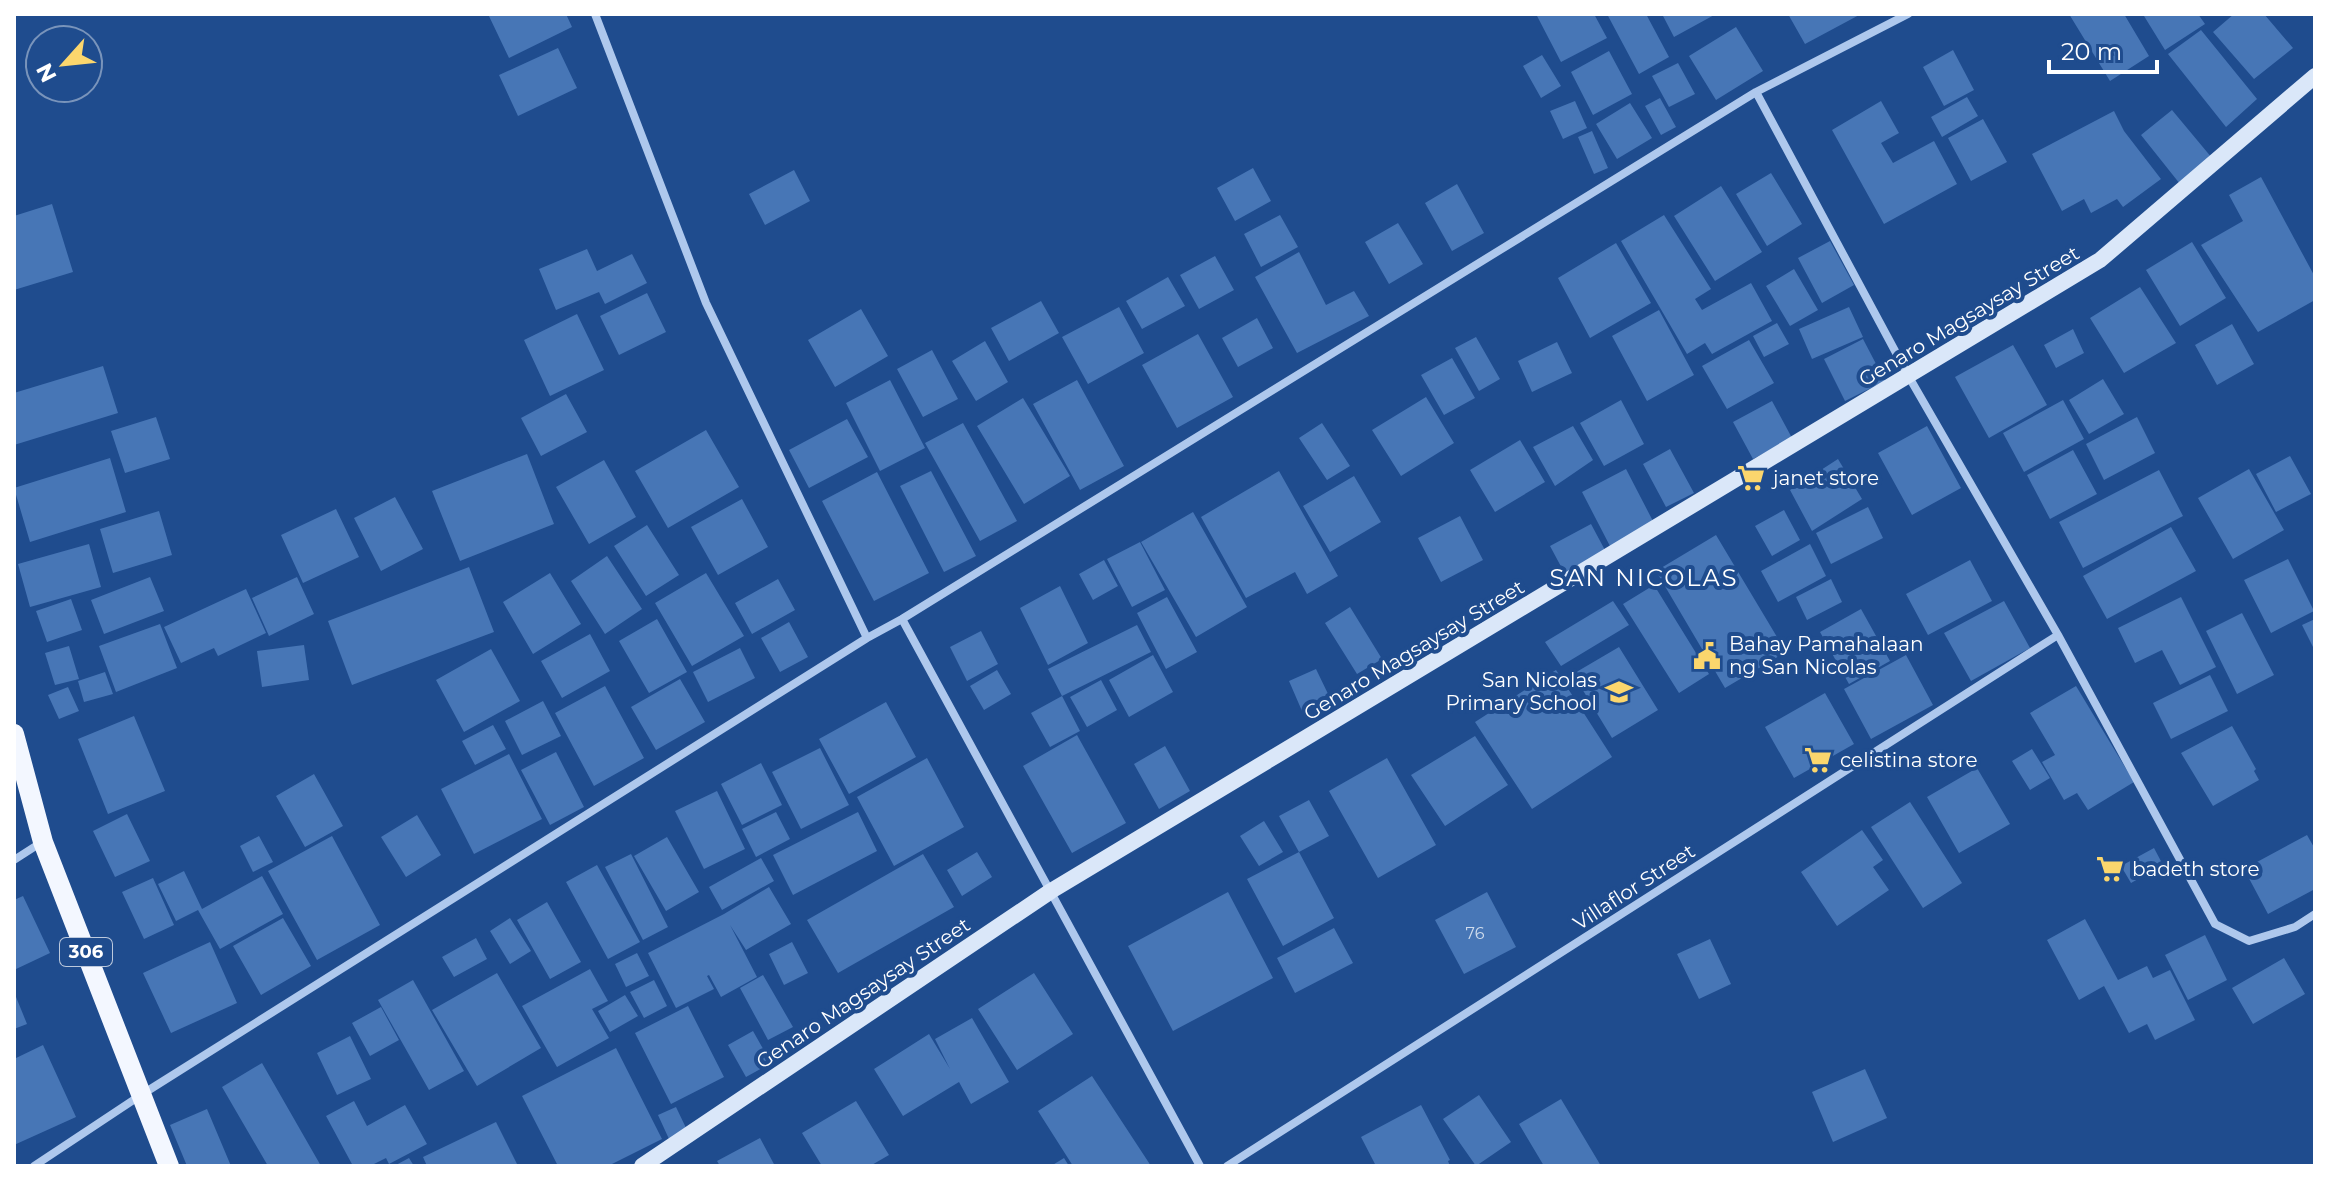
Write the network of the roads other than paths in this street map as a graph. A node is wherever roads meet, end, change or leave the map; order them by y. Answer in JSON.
{"nodes":[{"id":1,"x":595,"y":14,"type":"edge"},
{"id":2,"x":1908,"y":14,"type":"edge"},
{"id":3,"x":2315,"y":76,"type":"edge"},
{"id":4,"x":1756,"y":92,"type":"junction"},
{"id":5,"x":1909,"y":377,"type":"junction"},
{"id":6,"x":902,"y":619,"type":"junction"},
{"id":7,"x":2058,"y":635,"type":"junction"},
{"id":8,"x":867,"y":638,"type":"junction"},
{"id":9,"x":14,"y":734,"type":"edge"},
{"id":10,"x":43,"y":842,"type":"junction"},
{"id":11,"x":14,"y":860,"type":"edge"},
{"id":12,"x":1051,"y":891,"type":"junction"},
{"id":13,"x":2315,"y":914,"type":"edge"},
{"id":14,"x":141,"y":1095,"type":"junction"},
{"id":15,"x":34,"y":1166,"type":"edge"},
{"id":16,"x":169,"y":1166,"type":"edge"},
{"id":17,"x":642,"y":1166,"type":"edge"},
{"id":18,"x":1200,"y":1166,"type":"edge"},
{"id":19,"x":1227,"y":1166,"type":"edge"}],
"edges":[{"from":1,"to":8,"type":"street"},
{"from":2,"to":4,"type":"street"},
{"from":3,"to":5,"type":"street","name":"Genaro Magsaysay Street"},
{"from":4,"to":5,"type":"street"},
{"from":4,"to":6,"type":"street"},
{"from":5,"to":7,"type":"street"},
{"from":5,"to":12,"type":"street","name":"Genaro Magsaysay Street"},
{"from":6,"to":8,"type":"street"},
{"from":6,"to":12,"type":"street"},
{"from":7,"to":13,"type":"street"},
{"from":7,"to":19,"type":"street","name":"Villaflor Street"},
{"from":8,"to":14,"type":"street"},
{"from":9,"to":10,"type":"main road","number":"306"},
{"from":10,"to":11,"type":"street"},
{"from":10,"to":14,"type":"main road","number":"306"},
{"from":12,"to":17,"type":"street","name":"Genaro Magsaysay Street"},
{"from":12,"to":18,"type":"street"},
{"from":14,"to":15,"type":"street"},
{"from":14,"to":16,"type":"main road","number":"306"}]}
